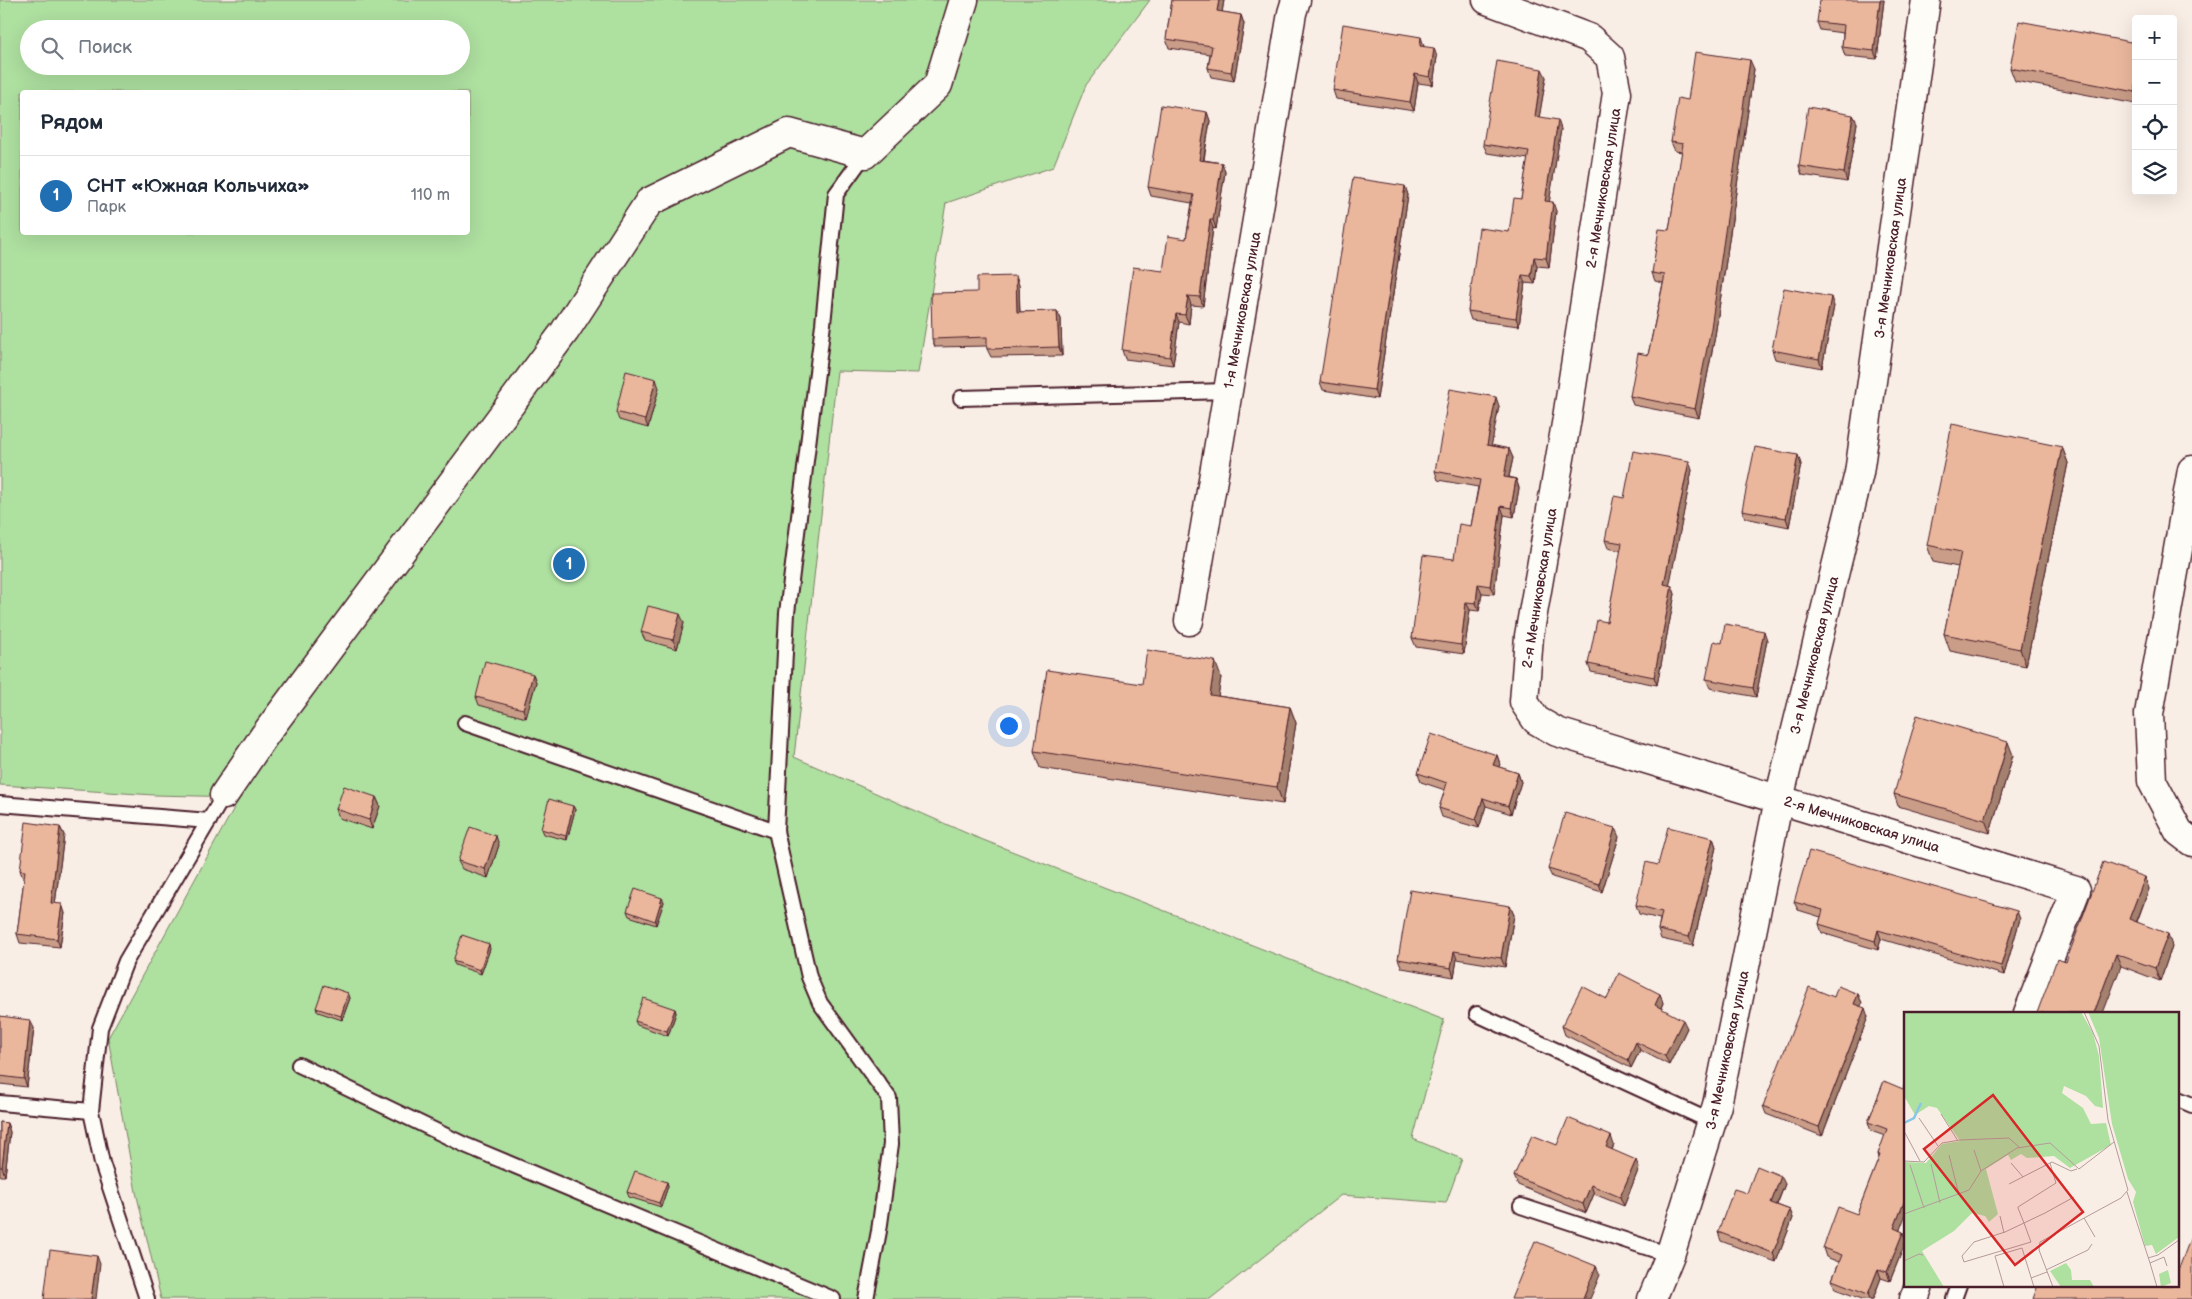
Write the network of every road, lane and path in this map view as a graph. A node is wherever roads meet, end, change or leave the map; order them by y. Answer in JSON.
{"nodes":[{"id":1,"x":964,"y":0,"type":"edge"},
{"id":2,"x":1296,"y":0,"type":"edge"},
{"id":3,"x":1487,"y":0,"type":"edge"},
{"id":4,"x":1926,"y":0,"type":"edge"},
{"id":5,"x":865,"y":154,"type":"junction"},
{"id":6,"x":1228,"y":391,"type":"junction"},
{"id":7,"x":961,"y":398,"type":"dead end"},
{"id":8,"x":2192,"y":470,"type":"edge"},
{"id":9,"x":1190,"y":621,"type":"dead end"},
{"id":10,"x":465,"y":723,"type":"dead end"},
{"id":11,"x":224,"y":795,"type":"joint"},
{"id":12,"x":1779,"y":799,"type":"junction"},
{"id":13,"x":0,"y":804,"type":"edge"},
{"id":14,"x":209,"y":822,"type":"junction"},
{"id":15,"x":776,"y":831,"type":"junction"},
{"id":16,"x":2192,"y":842,"type":"edge"},
{"id":17,"x":2028,"y":1012,"type":"edge"},
{"id":18,"x":1477,"y":1014,"type":"dead end"},
{"id":19,"x":299,"y":1065,"type":"dead end"},
{"id":20,"x":2180,"y":1100,"type":"edge"},
{"id":21,"x":0,"y":1103,"type":"edge"},
{"id":22,"x":2192,"y":1105,"type":"edge"},
{"id":23,"x":92,"y":1111,"type":"junction"},
{"id":24,"x":1712,"y":1122,"type":"junction"},
{"id":25,"x":1521,"y":1206,"type":"dead end"},
{"id":26,"x":1670,"y":1255,"type":"junction"},
{"id":27,"x":1919,"y":1286,"type":"edge"},
{"id":28,"x":1959,"y":1286,"type":"edge"},
{"id":29,"x":147,"y":1299,"type":"edge"},
{"id":30,"x":833,"y":1299,"type":"edge"},
{"id":31,"x":866,"y":1299,"type":"edge"},
{"id":32,"x":1652,"y":1299,"type":"edge"},
{"id":33,"x":1914,"y":1299,"type":"edge"},
{"id":34,"x":1954,"y":1299,"type":"edge"}],
"edges":[{"from":1,"to":5,"type":"street"},
{"from":2,"to":6,"type":"street","name":"1-я Мечниковская улица"},
{"from":3,"to":12,"type":"street","name":"2-я Мечниковская улица"},
{"from":4,"to":12,"type":"street","name":"3-я Мечниковская улица"},
{"from":5,"to":11,"type":"street"},
{"from":5,"to":15,"type":"lane"},
{"from":6,"to":7,"type":"lane"},
{"from":6,"to":9,"type":"street","name":"1-я Мечниковская улица"},
{"from":8,"to":16,"type":"street"},
{"from":10,"to":15,"type":"lane"},
{"from":11,"to":14,"type":"lane"},
{"from":12,"to":17,"type":"street","name":"2-я Мечниковская улица"},
{"from":12,"to":24,"type":"street","name":"3-я Мечниковская улица"},
{"from":13,"to":14,"type":"lane"},
{"from":14,"to":23,"type":"lane"},
{"from":15,"to":31,"type":"lane"},
{"from":18,"to":24,"type":"lane"},
{"from":19,"to":30,"type":"lane"},
{"from":20,"to":22,"type":"lane"},
{"from":21,"to":23,"type":"lane"},
{"from":23,"to":29,"type":"lane"},
{"from":24,"to":26,"type":"street","name":"3-я Мечниковская улица"},
{"from":25,"to":26,"type":"lane"},
{"from":26,"to":32,"type":"street","name":"3-я Мечниковская улица"},
{"from":27,"to":33,"type":"street"},
{"from":28,"to":34,"type":"lane"}]}
